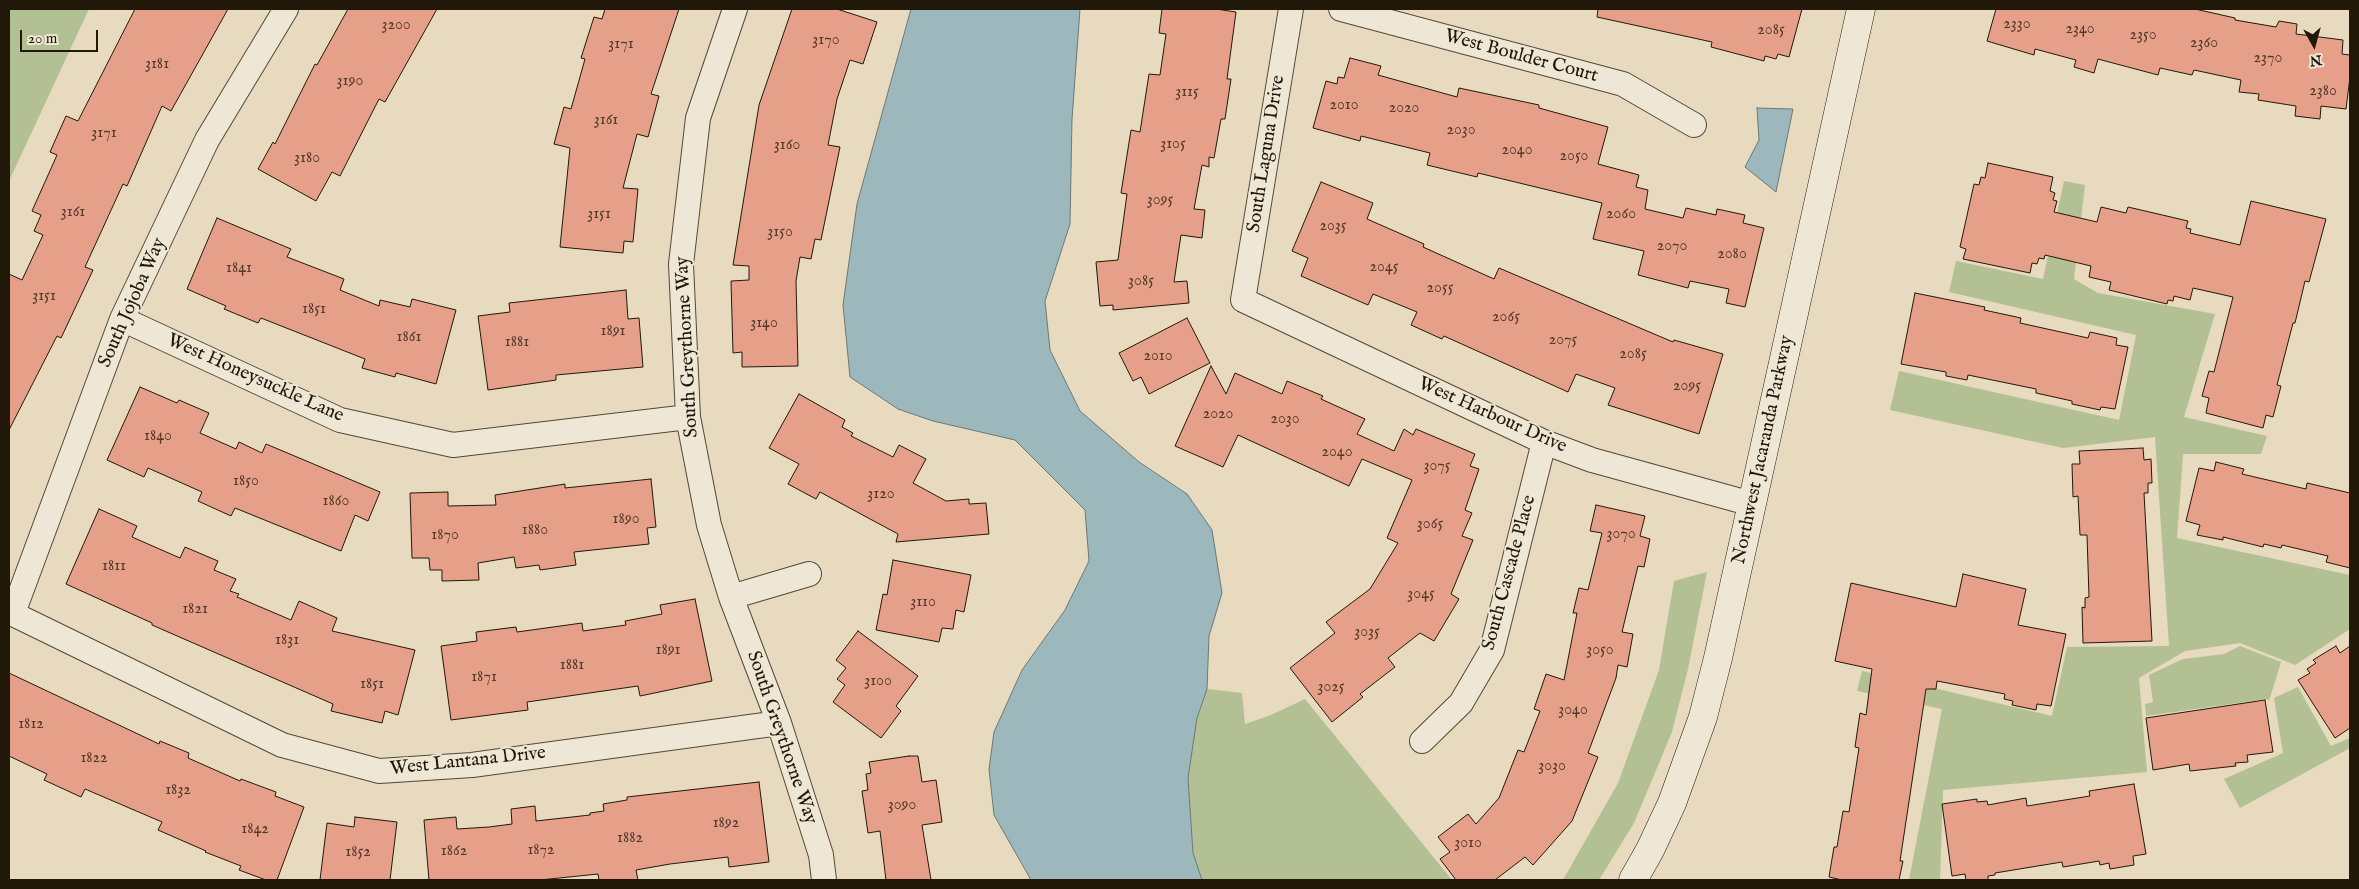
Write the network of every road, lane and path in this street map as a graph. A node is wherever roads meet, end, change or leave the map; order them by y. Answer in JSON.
{"nodes":[{"id":1,"x":286,"y":9,"type":"edge"},
{"id":2,"x":735,"y":9,"type":"edge"},
{"id":3,"x":1291,"y":9,"type":"edge"},
{"id":4,"x":1341,"y":9,"type":"edge"},
{"id":5,"x":1861,"y":9,"type":"edge"},
{"id":6,"x":1694,"y":125,"type":"dead end"},
{"id":7,"x":1243,"y":300,"type":"joint"},
{"id":8,"x":122,"y":319,"type":"junction"},
{"id":9,"x":688,"y":417,"type":"junction"},
{"id":10,"x":1544,"y":442,"type":"junction"},
{"id":11,"x":1752,"y":504,"type":"junction"},
{"id":12,"x":809,"y":574,"type":"dead end"},
{"id":13,"x":731,"y":597,"type":"junction"},
{"id":14,"x":11,"y":613,"type":"edge"},
{"id":15,"x":779,"y":723,"type":"junction"},
{"id":16,"x":1422,"y":741,"type":"dead end"},
{"id":17,"x":824,"y":880,"type":"edge"},
{"id":18,"x":1633,"y":880,"type":"edge"}],
"edges":[{"from":1,"to":8,"type":"street","name":"South Jojoba Way"},
{"from":2,"to":9,"type":"street","name":"South Greythorne Way"},
{"from":3,"to":7,"type":"street","name":"South Laguna Drive"},
{"from":4,"to":6,"type":"street","name":"West Boulder Court"},
{"from":5,"to":11,"type":"street","name":"Northwest Jacaranda Parkway"},
{"from":7,"to":10,"type":"street","name":"West Harbour Drive"},
{"from":8,"to":9,"type":"street","name":"West Honeysuckle Lane"},
{"from":8,"to":14,"type":"street","name":"South Jojoba Way"},
{"from":9,"to":13,"type":"street","name":"South Greythorne Way"},
{"from":10,"to":11,"type":"street","name":"West Harbour Drive"},
{"from":10,"to":16,"type":"street","name":"South Cascade Place"},
{"from":11,"to":18,"type":"street","name":"Northwest Jacaranda Parkway"},
{"from":12,"to":13,"type":"street"},
{"from":13,"to":15,"type":"street","name":"South Greythorne Way"},
{"from":14,"to":15,"type":"street","name":"West Lantana Drive"},
{"from":15,"to":17,"type":"street","name":"South Greythorne Way"}]}
